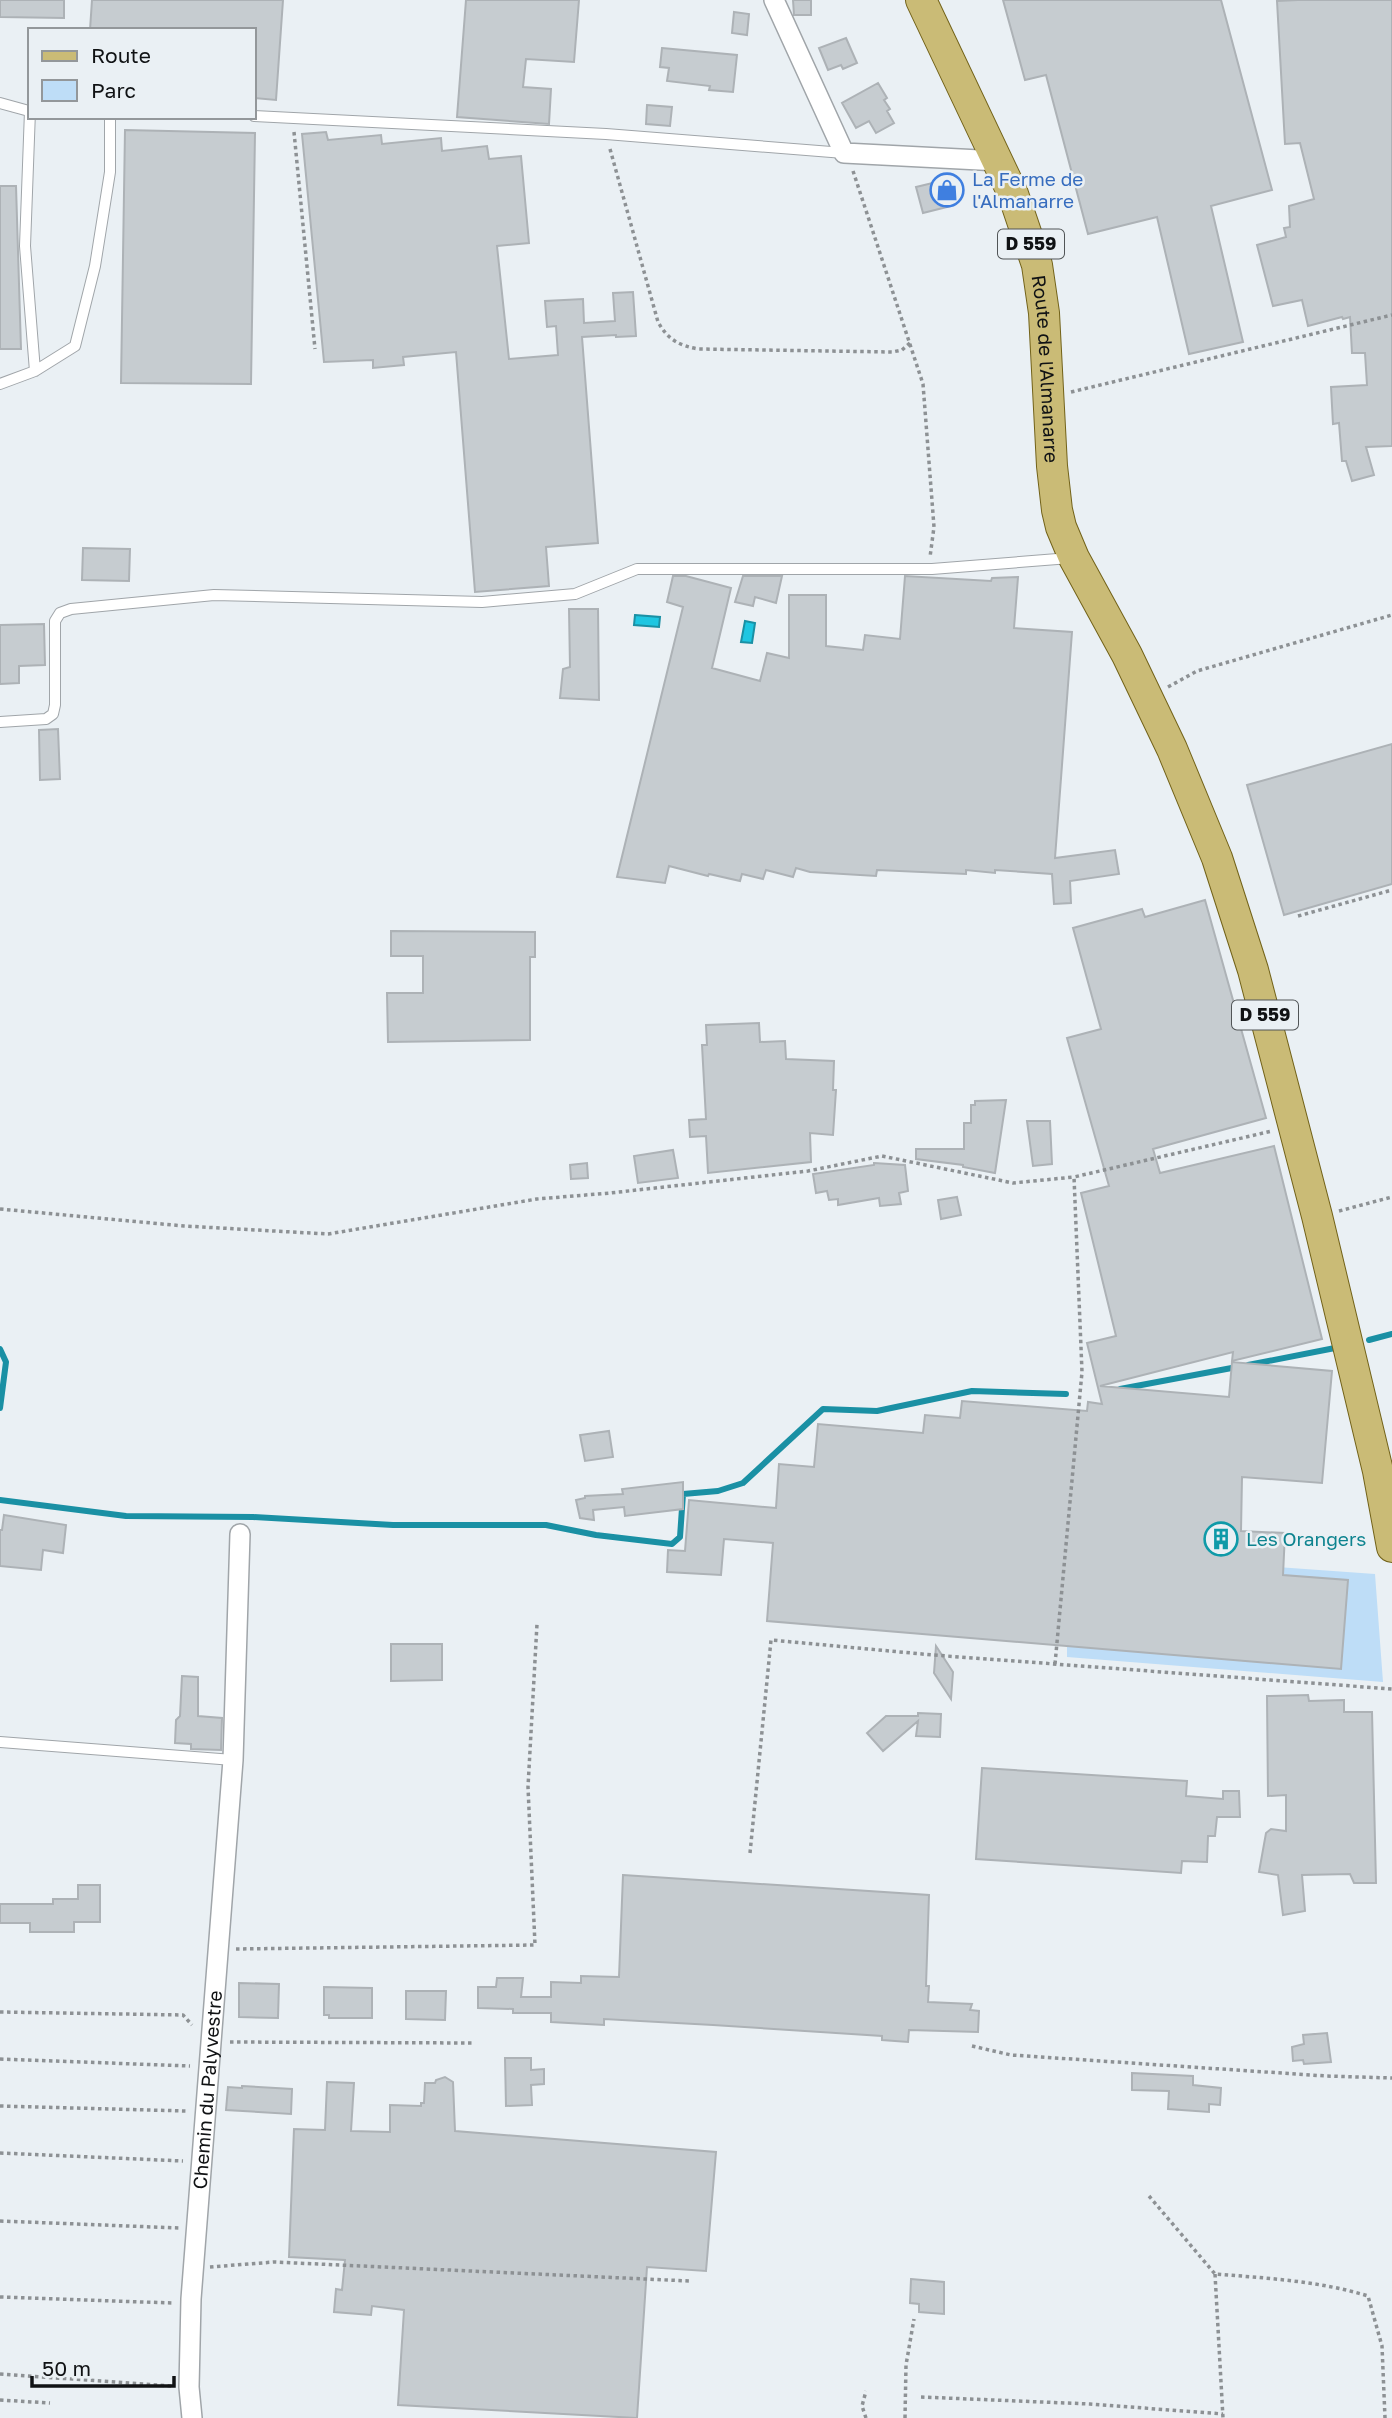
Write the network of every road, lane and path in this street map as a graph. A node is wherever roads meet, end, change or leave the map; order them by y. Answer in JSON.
{"nodes":[{"id":1,"x":774,"y":0,"type":"edge"},
{"id":2,"x":921,"y":0,"type":"edge"},
{"id":3,"x":0,"y":103,"type":"edge"},
{"id":4,"x":28,"y":111,"type":"edge"},
{"id":5,"x":256,"y":116,"type":"edge"},
{"id":6,"x":293,"y":118,"type":"junction"},
{"id":7,"x":29,"y":119,"type":"edge"},
{"id":8,"x":110,"y":119,"type":"edge"},
{"id":9,"x":606,"y":134,"type":"junction"},
{"id":10,"x":844,"y":153,"type":"junction"},
{"id":11,"x":999,"y":161,"type":"junction"},
{"id":12,"x":1392,"y":316,"type":"edge"},
{"id":13,"x":910,"y":343,"type":"junction"},
{"id":14,"x":315,"y":349,"type":"dead end"},
{"id":15,"x":35,"y":371,"type":"junction"},
{"id":16,"x":0,"y":384,"type":"edge"},
{"id":17,"x":1050,"y":397,"type":"junction"},
{"id":18,"x":1074,"y":558,"type":"junction"},
{"id":19,"x":929,"y":569,"type":"junction"},
{"id":20,"x":1392,"y":615,"type":"edge"},
{"id":21,"x":1149,"y":698,"type":"junction"},
{"id":22,"x":0,"y":722,"type":"edge"},
{"id":23,"x":1392,"y":890,"type":"edge"},
{"id":24,"x":1298,"y":916,"type":"dead end"},
{"id":25,"x":1295,"y":1126,"type":"junction"},
{"id":26,"x":1074,"y":1177,"type":"junction"},
{"id":27,"x":1392,"y":1197,"type":"edge"},
{"id":28,"x":0,"y":1209,"type":"edge"},
{"id":29,"x":1317,"y":1216,"type":"junction"},
{"id":30,"x":240,"y":1534,"type":"dead end"},
{"id":31,"x":1392,"y":1547,"type":"edge"},
{"id":32,"x":537,"y":1624,"type":"dead end"},
{"id":33,"x":1055,"y":1664,"type":"junction"},
{"id":34,"x":1392,"y":1689,"type":"edge"},
{"id":35,"x":0,"y":1742,"type":"edge"},
{"id":36,"x":233,"y":1760,"type":"junction"},
{"id":37,"x":750,"y":1853,"type":"dead end"},
{"id":38,"x":217,"y":1949,"type":"junction"},
{"id":39,"x":0,"y":2012,"type":"edge"},
{"id":40,"x":203,"y":2037,"type":"junction"},
{"id":41,"x":472,"y":2043,"type":"dead end"},
{"id":42,"x":972,"y":2046,"type":"dead end"},
{"id":43,"x":0,"y":2059,"type":"edge"},
{"id":44,"x":191,"y":2077,"type":"dead end"},
{"id":45,"x":1392,"y":2078,"type":"edge"},
{"id":46,"x":190,"y":2100,"type":"dead end"},
{"id":47,"x":0,"y":2106,"type":"edge"},
{"id":48,"x":0,"y":2153,"type":"edge"},
{"id":49,"x":184,"y":2168,"type":"dead end"},
{"id":50,"x":1149,"y":2196,"type":"dead end"},
{"id":51,"x":180,"y":2216,"type":"dead end"},
{"id":52,"x":0,"y":2221,"type":"edge"},
{"id":53,"x":179,"y":2228,"type":"junction"},
{"id":54,"x":178,"y":2239,"type":"dead end"},
{"id":55,"x":194,"y":2269,"type":"junction"},
{"id":56,"x":1215,"y":2274,"type":"junction"},
{"id":57,"x":688,"y":2281,"type":"dead end"},
{"id":58,"x":174,"y":2292,"type":"dead end"},
{"id":59,"x":0,"y":2297,"type":"edge"},
{"id":60,"x":914,"y":2319,"type":"dead end"},
{"id":61,"x":0,"y":2374,"type":"edge"},
{"id":62,"x":189,"y":2387,"type":"junction"},
{"id":63,"x":866,"y":2391,"type":"dead end"},
{"id":64,"x":921,"y":2397,"type":"dead end"},
{"id":65,"x":0,"y":2400,"type":"edge"},
{"id":66,"x":50,"y":2403,"type":"dead end"},
{"id":67,"x":1223,"y":2416,"type":"edge"},
{"id":68,"x":192,"y":2418,"type":"edge"},
{"id":69,"x":866,"y":2418,"type":"edge"},
{"id":70,"x":905,"y":2418,"type":"edge"},
{"id":71,"x":1385,"y":2418,"type":"edge"}],
"edges":[{"from":1,"to":10,"type":"street"},
{"from":2,"to":11,"type":"main road","name":"Route de l'Almanarre","number":"D 559"},
{"from":3,"to":4,"type":"lane"},
{"from":5,"to":6,"type":"lane"},
{"from":6,"to":9,"type":"lane"},
{"from":6,"to":14,"type":"path"},
{"from":7,"to":15,"type":"lane"},
{"from":8,"to":15,"type":"lane"},
{"from":9,"to":10,"type":"lane"},
{"from":9,"to":13,"type":"path"},
{"from":10,"to":11,"type":"street"},
{"from":10,"to":13,"type":"path"},
{"from":11,"to":17,"type":"main road","name":"Route de l'Almanarre","number":"D 559"},
{"from":12,"to":17,"type":"path"},
{"from":13,"to":19,"type":"path"},
{"from":15,"to":16,"type":"lane"},
{"from":17,"to":18,"type":"main road","name":"Route de l'Almanarre","number":"D 559"},
{"from":18,"to":19,"type":"lane"},
{"from":18,"to":21,"type":"main road","number":"D 559"},
{"from":19,"to":22,"type":"lane"},
{"from":20,"to":21,"type":"path"},
{"from":21,"to":25,"type":"main road","number":"D 559"},
{"from":23,"to":24,"type":"path"},
{"from":25,"to":26,"type":"path"},
{"from":25,"to":29,"type":"main road","number":"D 559"},
{"from":26,"to":28,"type":"path"},
{"from":26,"to":33,"type":"path"},
{"from":27,"to":29,"type":"path"},
{"from":29,"to":31,"type":"main road","number":"D 559"},
{"from":30,"to":36,"type":"street","name":"Chemin du Palyvestre"},
{"from":32,"to":38,"type":"path"},
{"from":33,"to":34,"type":"path"},
{"from":33,"to":37,"type":"path"},
{"from":35,"to":36,"type":"lane"},
{"from":36,"to":38,"type":"street","name":"Chemin du Palyvestre"},
{"from":38,"to":40,"type":"street","name":"Chemin du Palyvestre"},
{"from":39,"to":40,"type":"path"},
{"from":40,"to":41,"type":"path"},
{"from":40,"to":55,"type":"street","name":"Chemin du Palyvestre"},
{"from":42,"to":45,"type":"path"},
{"from":43,"to":44,"type":"path"},
{"from":46,"to":47,"type":"path"},
{"from":48,"to":49,"type":"path"},
{"from":50,"to":56,"type":"path"},
{"from":51,"to":53,"type":"path"},
{"from":52,"to":53,"type":"path"},
{"from":53,"to":54,"type":"path"},
{"from":55,"to":57,"type":"path"},
{"from":55,"to":62,"type":"street","name":"Chemin du Palyvestre"},
{"from":56,"to":67,"type":"path"},
{"from":56,"to":71,"type":"path"},
{"from":58,"to":59,"type":"path"},
{"from":60,"to":70,"type":"path"},
{"from":61,"to":62,"type":"path"},
{"from":62,"to":68,"type":"street","name":"Chemin du Palyvestre"},
{"from":63,"to":69,"type":"path"},
{"from":64,"to":67,"type":"path"},
{"from":65,"to":66,"type":"path"}]}
